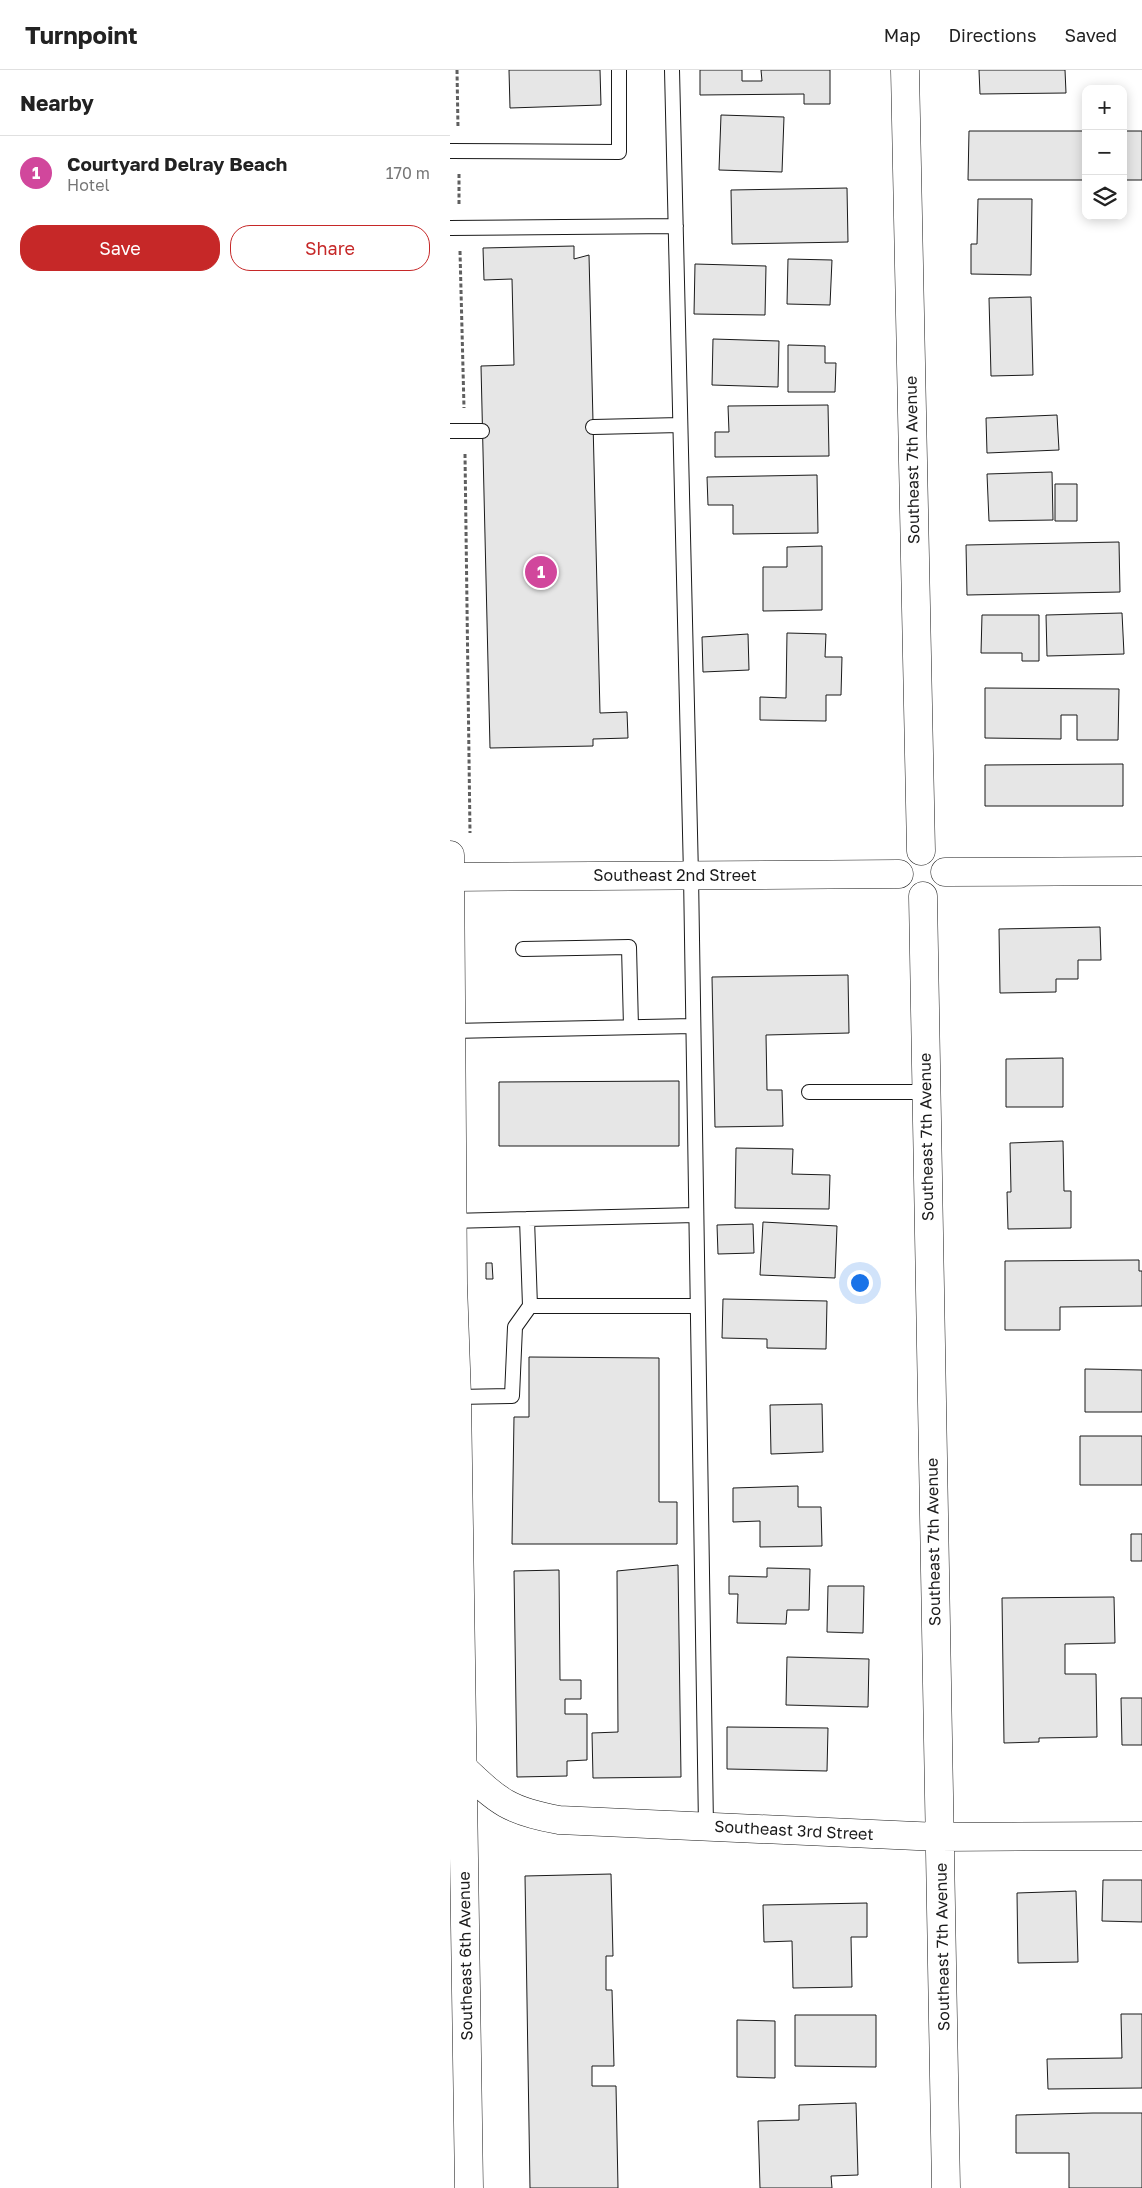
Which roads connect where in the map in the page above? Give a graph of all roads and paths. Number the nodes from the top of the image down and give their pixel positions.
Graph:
1 (619, 70) edge
2 (672, 70) edge
3 (905, 70) edge
4 (450, 151) edge
5 (676, 226) junction
6 (450, 228) edge
7 (680, 425) junction
8 (593, 427) dead end
9 (450, 431) edge
10 (482, 431) dead end
11 (921, 851) junction
12 (450, 854) edge
13 (1142, 871) edge
14 (945, 872) junction
15 (899, 874) junction
16 (691, 875) junction
17 (450, 877) edge
18 (923, 896) junction
19 (523, 949) dead end
20 (693, 1026) junction
21 (630, 1027) junction
22 (452, 1031) junction
23 (451, 1079) edge
24 (809, 1092) dead end
25 (925, 1092) junction
26 (696, 1215) junction
27 (527, 1219) junction
28 (452, 1221) edge
29 (452, 1284) edge
30 (530, 1306) junction
31 (697, 1306) junction
32 (457, 1397) junction
33 (454, 1499) edge
34 (456, 1639) edge
35 (463, 1768) junction
36 (457, 1826) edge
37 (706, 1826) junction
38 (1142, 1836) edge
39 (939, 1837) junction
40 (469, 2188) edge
41 (946, 2188) edge

1 - 4 lane
2 - 5 lane
3 - 11 street, Southeast 7th Avenue
5 - 6 lane
5 - 7 lane
7 - 8 lane
7 - 16 lane
9 - 10 lane
11 - 14 street
11 - 15 street
12 - 17 street, Southeast 6th Avenue
13 - 14 street
14 - 18 street
15 - 16 street, Southeast 2nd Street
15 - 18 street
16 - 17 street, Southeast 2nd Street
16 - 20 lane
17 - 22 street, Southeast 6th Avenue
18 - 25 street, Southeast 7th Avenue
19 - 21 lane
20 - 21 lane
20 - 26 lane
21 - 22 lane
22 - 23 street, Southeast 6th Avenue
23 - 28 street, Southeast 6th Avenue
24 - 25 lane
25 - 39 street, Southeast 7th Avenue
26 - 27 lane
26 - 31 lane
27 - 28 lane
27 - 30 lane
28 - 29 street, Southeast 6th Avenue
29 - 32 street, Southeast 6th Avenue
30 - 31 lane
30 - 32 lane
31 - 37 lane
32 - 33 street, Southeast 6th Avenue
33 - 34 street, Southeast 6th Avenue
34 - 35 street, Southeast 6th Avenue
35 - 36 street, Southeast 6th Avenue
35 - 37 street, Southeast 3rd Street
36 - 40 street, Southeast 6th Avenue
37 - 39 street, Southeast 3rd Street
38 - 39 street, Southeast 3rd Street
39 - 41 street, Southeast 7th Avenue

